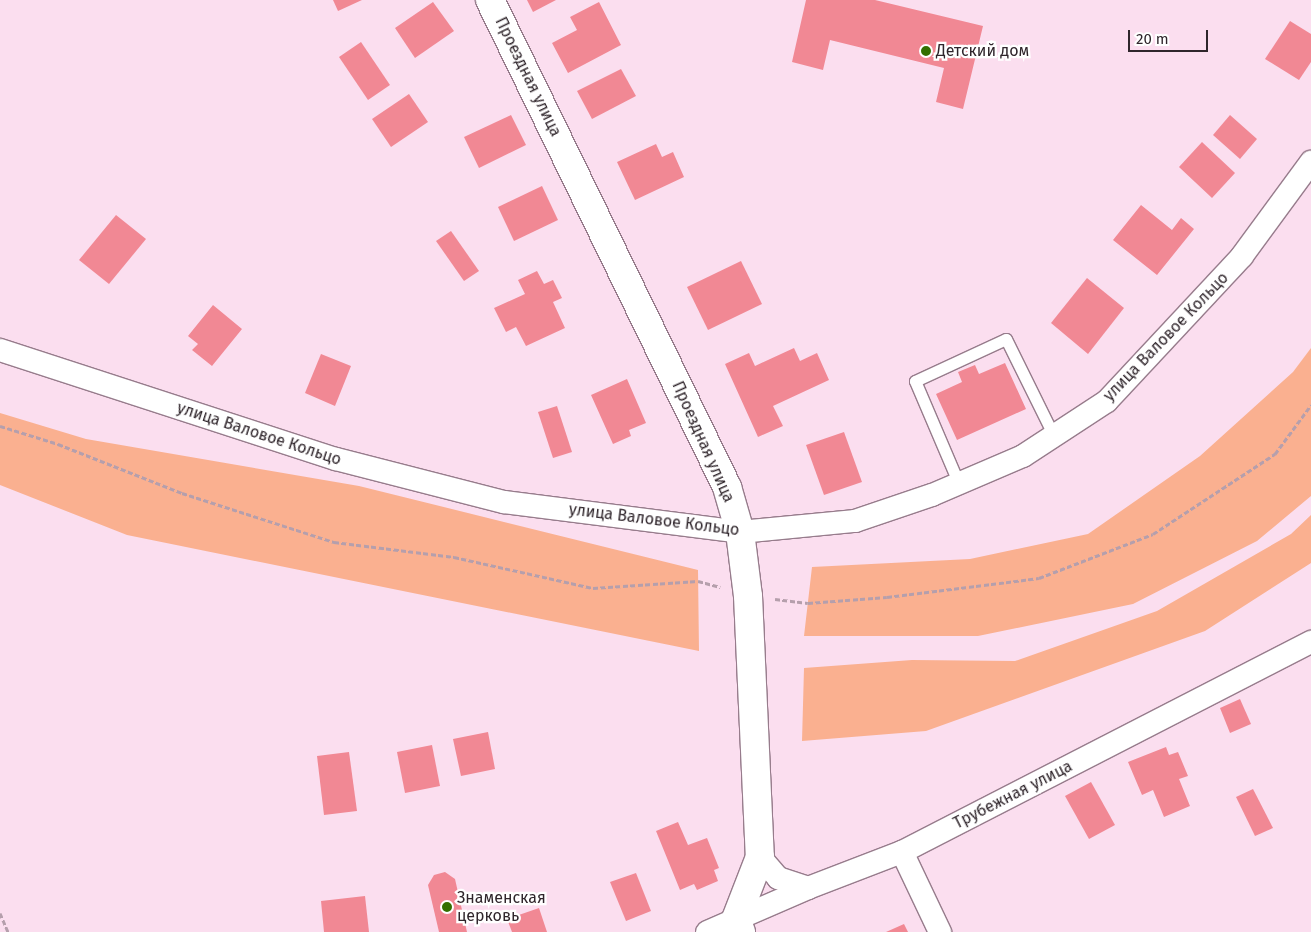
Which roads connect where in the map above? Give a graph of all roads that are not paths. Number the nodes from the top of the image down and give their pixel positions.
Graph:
1 (490, 0) edge
2 (1311, 162) edge
3 (0, 350) edge
4 (1054, 436) junction
5 (959, 484) junction
6 (740, 532) junction
7 (1311, 642) edge
8 (902, 852) junction
9 (760, 857) junction
10 (808, 888) junction
11 (739, 926) edge
12 (707, 932) edge
13 (940, 932) edge

1 - 6 street, Проездная улица
2 - 4 street, улица Валовое Кольцо
3 - 6 street, улица Валовое Кольцо
4 - 5 street, улица Валовое Кольцо
4 - 5 lane
5 - 6 street, улица Валовое Кольцо
6 - 9 street, Проездная улица
7 - 8 street, Трубежная улица
8 - 10 street, Трубежная улица
8 - 13 street
9 - 10 street
9 - 11 street, Проездная улица
10 - 11 street, Трубежная улица
11 - 12 street, Трубежная улица

